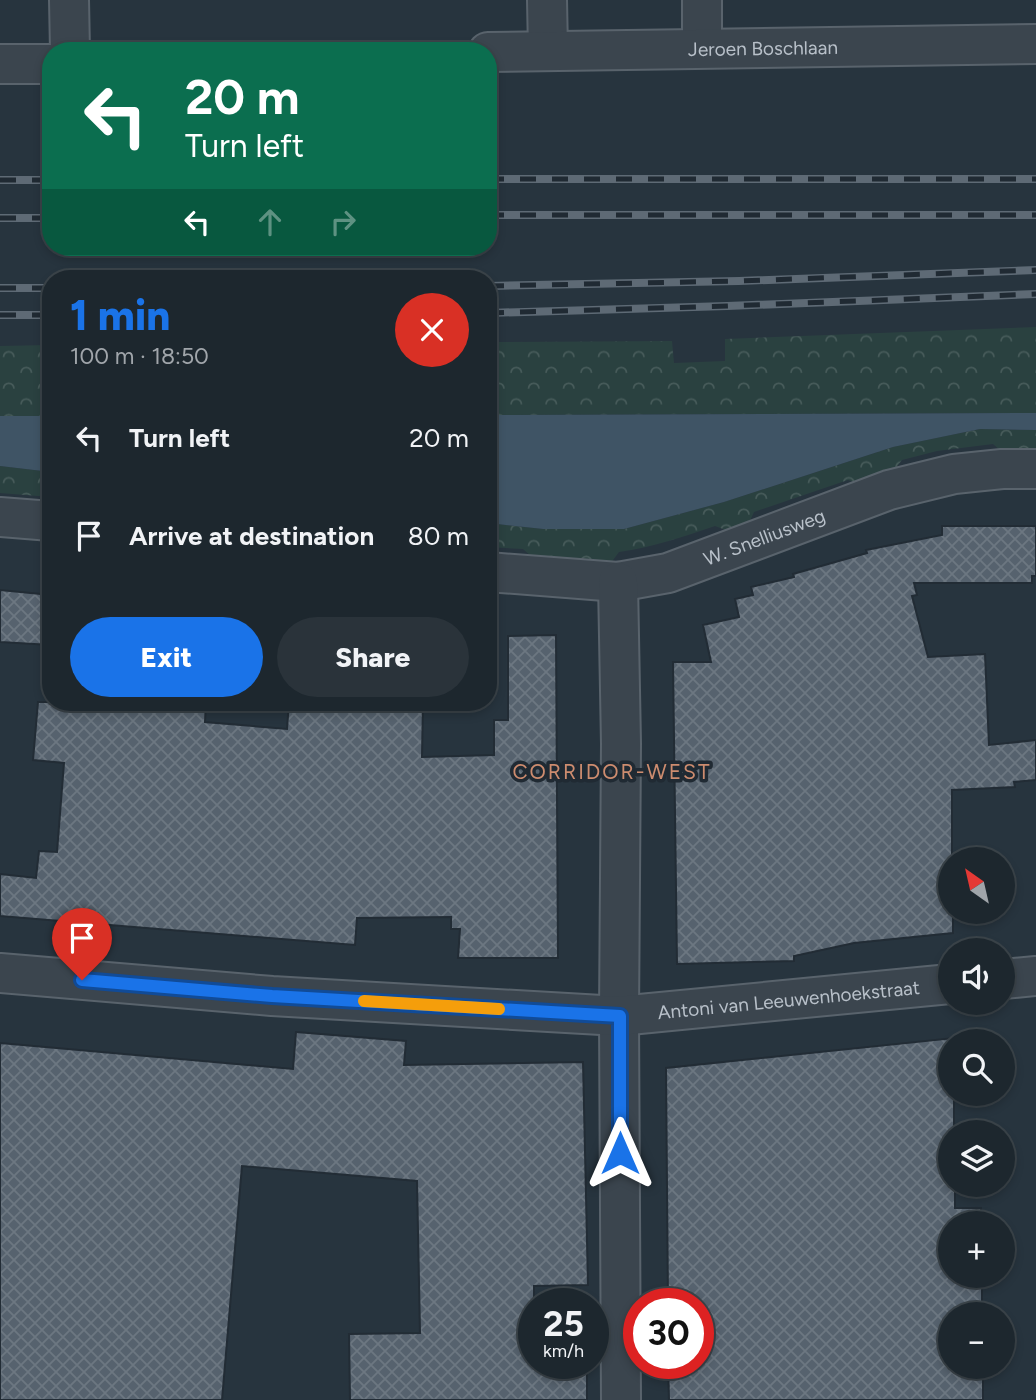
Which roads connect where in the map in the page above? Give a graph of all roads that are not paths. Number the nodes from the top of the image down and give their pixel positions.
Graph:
1 (69, 0) edge
2 (547, 0) edge
3 (702, 0) edge
4 (70, 42) edge
5 (1036, 44) edge
6 (702, 48) junction
7 (548, 50) junction
8 (497, 52) edge
9 (0, 64) edge
10 (42, 64) edge
11 (1036, 469) edge
12 (0, 517) edge
13 (42, 520) edge
14 (497, 573) edge
15 (618, 582) junction
16 (0, 973) edge
17 (1036, 976) edge
18 (1015, 978) edge
19 (938, 985) edge
20 (620, 1016) junction
21 (621, 1400) edge

1 - 4 street
2 - 7 street
3 - 6 street
5 - 6 street, Jeroen Boschlaan
6 - 7 street, Jeroen Boschlaan
7 - 8 street, Jeroen Boschlaan
9 - 10 street
11 - 15 street, W. Snelliusweg
12 - 13 street
14 - 15 street, W. Snelliusweg
15 - 20 street
16 - 20 street, Antoni van Leeuwenhoekstraat
17 - 18 street
19 - 20 street, Antoni van Leeuwenhoekstraat
20 - 21 street

